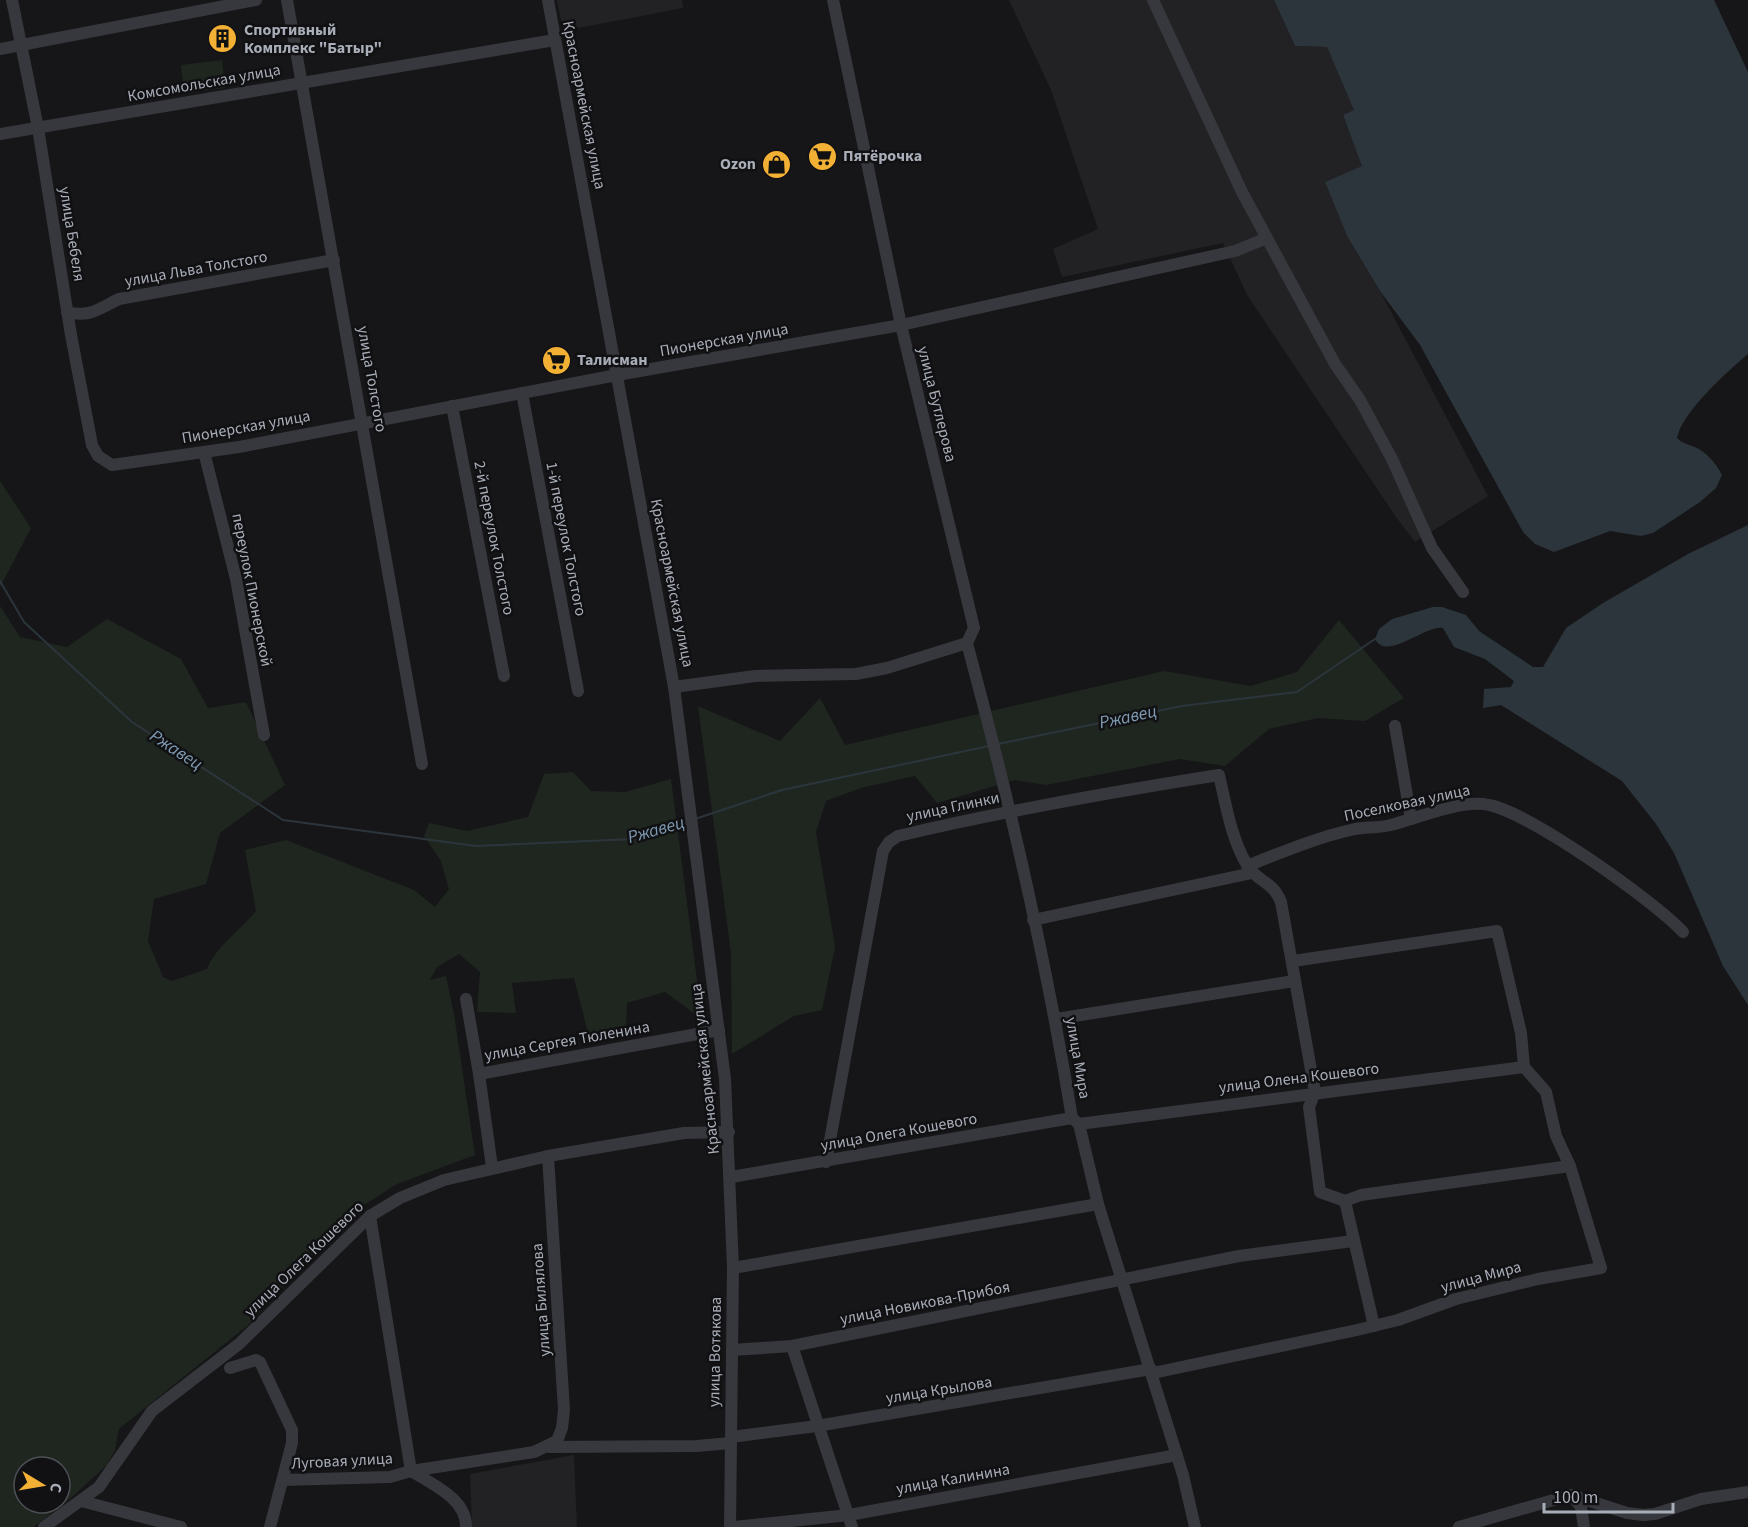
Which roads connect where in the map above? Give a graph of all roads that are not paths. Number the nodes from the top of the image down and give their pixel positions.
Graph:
1 (12, 0) edge
2 (256, 0) edge
3 (287, 0) edge
4 (548, 0) edge
5 (833, 0) edge
6 (1153, 0) edge
7 (555, 40) junction
8 (20, 45) junction
9 (0, 49) edge
10 (302, 83) junction
11 (38, 128) junction
12 (0, 134) edge
13 (1267, 238) junction
14 (334, 260) junction
15 (67, 312) junction
16 (901, 326) junction
17 (617, 375) junction
18 (522, 393) junction
19 (452, 406) junction
20 (363, 423) junction
21 (204, 452) junction
22 (112, 465) joint
23 (1462, 591) dead end
24 (967, 643) junction
25 (504, 676) dead end
26 (674, 687) junction
27 (578, 691) dead end
28 (1395, 726) dead end
29 (264, 735) dead end
30 (422, 764) dead end
31 (1010, 812) junction
32 (1412, 819) junction
33 (1250, 870) junction
34 (1033, 920) junction
35 (1683, 932) dead end
36 (1293, 961) junction
37 (1294, 981) junction
38 (466, 999) dead end
39 (1056, 1019) junction
40 (719, 1030) junction
41 (1524, 1067) junction
42 (478, 1074) junction
43 (1315, 1092) junction
44 (1075, 1121) junction
45 (729, 1132) junction
46 (548, 1156) junction
47 (826, 1162) junction
48 (1570, 1166) junction
49 (492, 1167) junction
50 (731, 1177) junction
51 (1345, 1201) junction
52 (1098, 1204) junction
53 (370, 1216) junction
54 (1353, 1240) junction
55 (734, 1268) junction
56 (1123, 1281) junction
57 (1374, 1326) junction
58 (792, 1346) junction
59 (732, 1350) junction
60 (230, 1368) dead end
61 (1152, 1371) junction
62 (817, 1426) junction
63 (731, 1440) junction
64 (553, 1444) junction
65 (1177, 1455) junction
66 (411, 1471) junction
67 (283, 1480) junction
68 (1748, 1492) edge
69 (1571, 1495) junction
70 (81, 1501) junction
71 (851, 1521) edge
72 (44, 1527) edge
73 (181, 1527) edge
74 (270, 1527) edge
75 (466, 1527) edge
76 (732, 1527) edge
77 (1195, 1527) edge
78 (1459, 1527) edge
79 (1584, 1527) edge

1 - 8 street, улица Бебеля
2 - 8 street
3 - 10 street, улица Толстого
4 - 7 street, Красноармейская улица
5 - 16 street, улица Бутлерова
6 - 13 street
7 - 10 street, Комсомольская улица
7 - 17 street, Красноармейская улица
8 - 9 street
8 - 11 street, улица Бебеля
10 - 11 street, Комсомольская улица
10 - 14 street, улица Толстого
11 - 12 street, Комсомольская улица
11 - 15 street, улица Бебеля
13 - 16 street, Пионерская улица
13 - 23 street
14 - 15 street, улица Льва Толстого
14 - 20 street, улица Толстого
15 - 22 street, улица Бебеля
16 - 17 street, Пионерская улица
16 - 24 street, улица Бутлерова
17 - 18 street, Пионерская улица
17 - 26 street, Красноармейская улица
18 - 19 street, Пионерская улица
18 - 27 street, 1-й переулок Толстого
19 - 20 street, Пионерская улица
19 - 25 street, 2-й переулок Толстого
20 - 21 street, Пионерская улица
20 - 30 street, улица Толстого
21 - 22 street, Пионерская улица
21 - 29 street, переулок Пионерской
24 - 26 street
24 - 31 street, улица Бутлерова
26 - 40 street, Красноармейская улица
28 - 32 street
31 - 33 street, улица Глинки
31 - 34 street, улица Мира
31 - 47 street, улица Глинки
32 - 33 street, Поселковая улица
32 - 35 street, Поселковая улица
33 - 34 street, Поселковая улица
33 - 36 street
34 - 39 street, улица Мира
36 - 37 street
36 - 41 street
37 - 39 street
37 - 43 street
38 - 42 street
39 - 44 street, улица Мира
40 - 42 street, улица Сергея Тюленина
40 - 45 street, Красноармейская улица
41 - 43 street, улица Олена Кошевого
41 - 48 street
42 - 49 street, улица Сергея Тюленина
43 - 44 street, улица Олена Кошевого
43 - 51 street
44 - 47 street, улица Олега Кошевого
44 - 52 street, улица Мира
45 - 46 street, улица Олега Кошевого
45 - 50 street, Красноармейская улица
46 - 49 street, улица Олега Кошевого
46 - 64 street, улица Билялова
47 - 50 street, улица Олега Кошевого
48 - 51 street
48 - 57 street, улица Мира
49 - 53 street, улица Олега Кошевого
50 - 55 street, улица Вотякова
51 - 54 street
52 - 55 street
52 - 56 street, улица Мира
53 - 66 street, Луговая улица
53 - 70 street, улица Олега Кошевого
54 - 56 street, улица Новикова-Прибоя
54 - 57 street
55 - 59 street, улица Вотякова
56 - 58 street, улица Новикова-Прибоя
56 - 61 street, улица Мира
57 - 61 street, улица Мира
58 - 59 street, улица Новикова-Прибоя
58 - 62 street
59 - 63 street, улица Вотякова
60 - 67 street, Луговая улица
61 - 62 street, улица Крылова
61 - 65 street, улица Мира
62 - 63 street, улица Крылова
62 - 71 street
63 - 64 street, улица Крылова
63 - 76 street, улица Вотякова
64 - 66 street, улица Крылова
65 - 71 street, улица Калинина
65 - 77 street, улица Мира
66 - 67 street, Луговая улица
66 - 75 street
67 - 74 street
68 - 69 street
69 - 78 street
69 - 79 street
70 - 72 street, улица Олега Кошевого
70 - 73 street
71 - 76 street, улица Калинина

